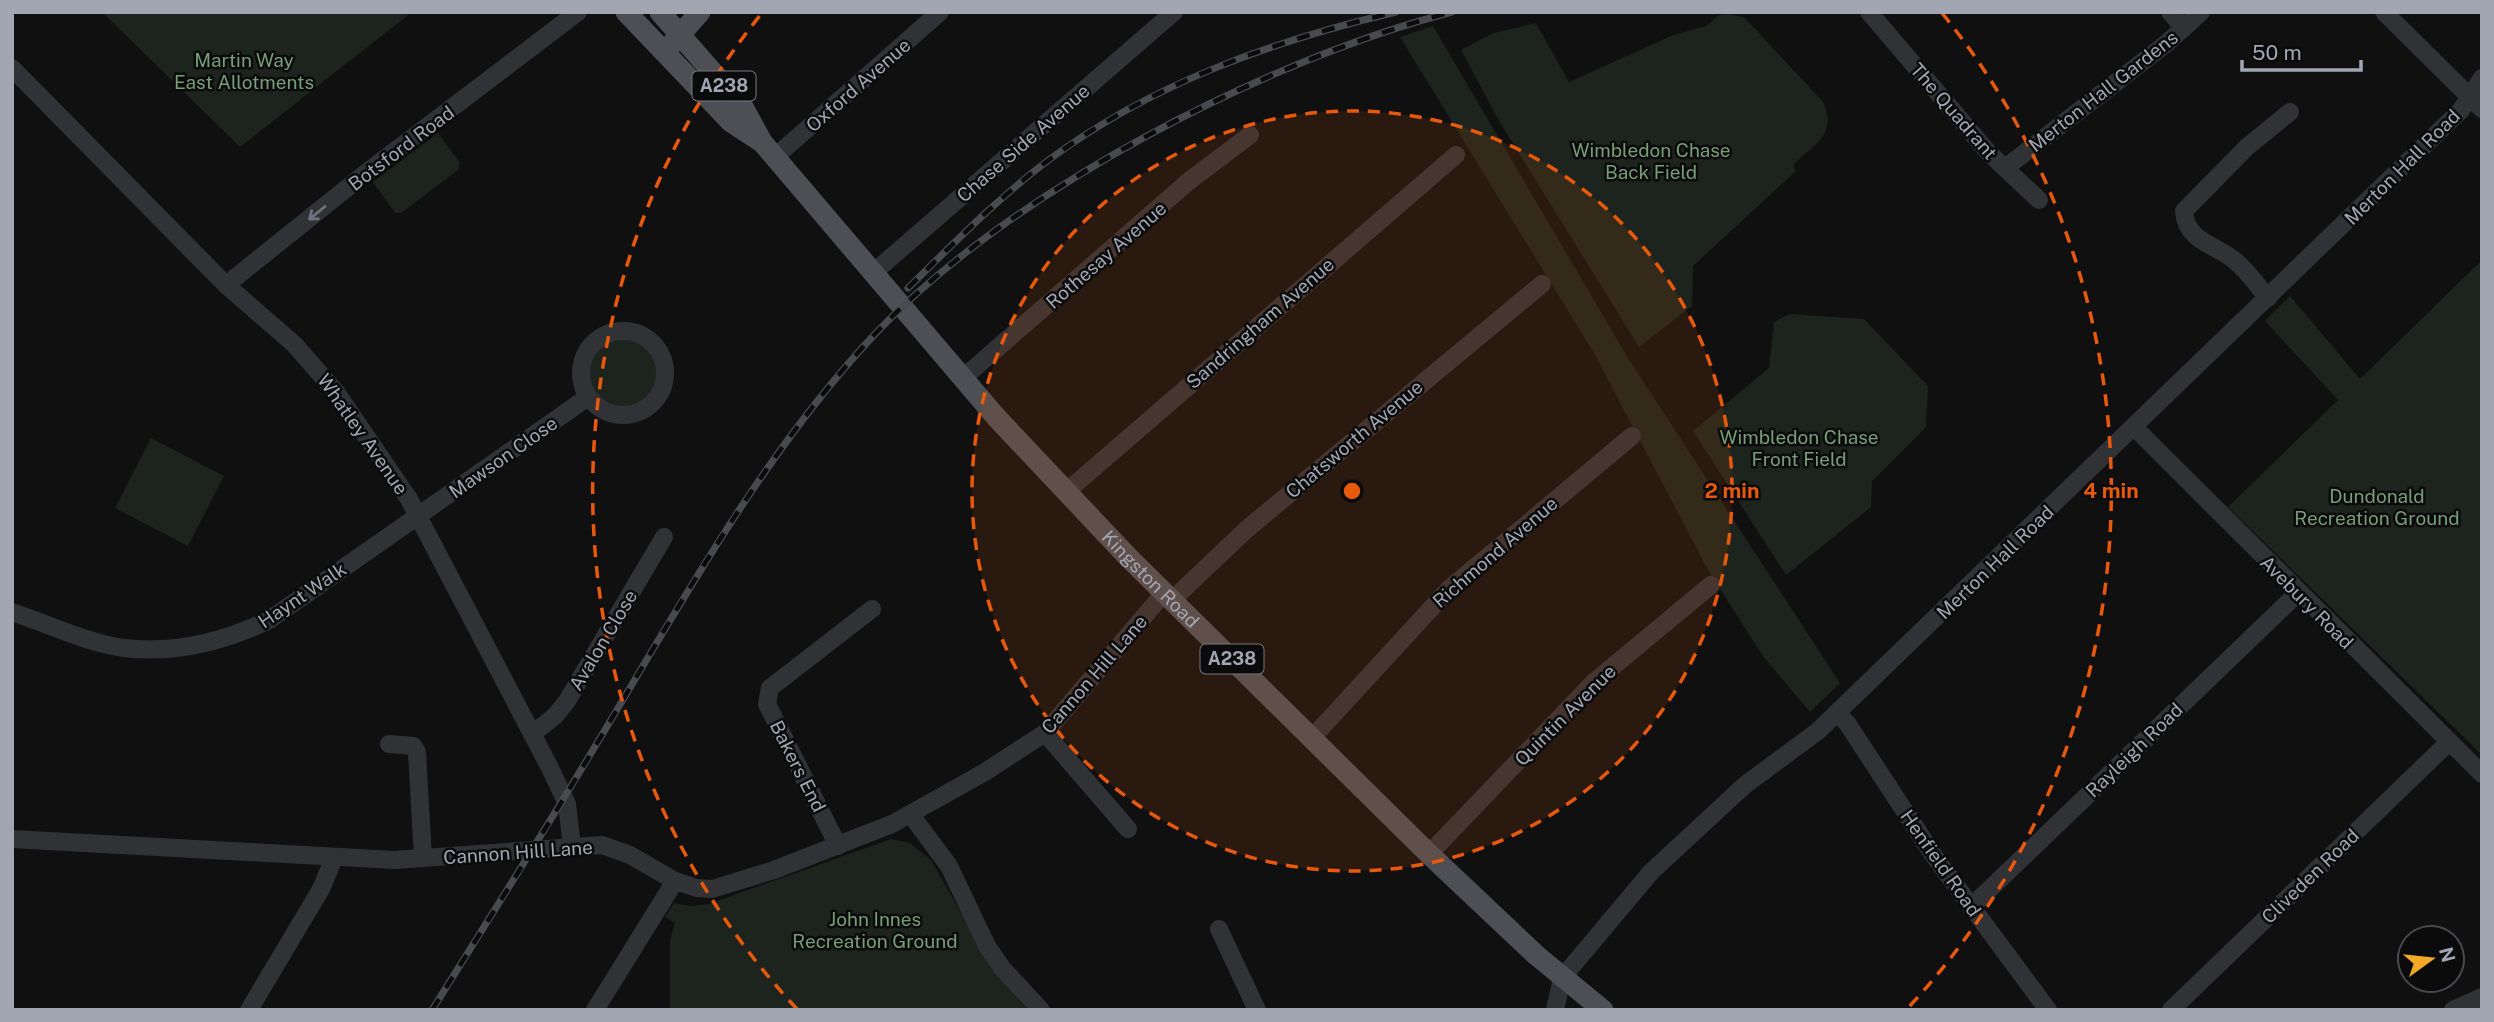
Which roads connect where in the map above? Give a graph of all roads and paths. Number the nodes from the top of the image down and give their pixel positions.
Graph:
1 (578, 12) edge
2 (626, 12) edge
3 (660, 12) edge
4 (700, 12) edge
5 (940, 12) edge
6 (1174, 12) edge
7 (2170, 12) edge
8 (2201, 12) edge
9 (2384, 12) edge
10 (1874, 14) edge
11 (2184, 28) junction
12 (679, 36) junction
13 (663, 54) junction
14 (12, 68) edge
15 (2482, 78) edge
16 (2475, 104) edge
17 (2290, 112) dead end
18 (1250, 135) dead end
19 (768, 149) junction
20 (1456, 155) dead end
21 (2005, 168) junction
22 (2039, 200) dead end
23 (873, 273) junction
24 (1542, 284) dead end
25 (226, 285) junction
26 (2268, 298) junction
27 (963, 378) junction
28 (588, 397) junction
29 (2135, 428) junction
30 (1632, 436) dead end
31 (1066, 492) junction
32 (418, 516) junction
33 (664, 537) dead end
34 (1710, 585) dead end
35 (2298, 593) junction
36 (1168, 596) junction
37 (872, 609) dead end
38 (12, 612) edge
39 (1837, 713) junction
40 (1045, 733) junction
41 (532, 734) junction
42 (1311, 739) junction
43 (2449, 742) junction
44 (389, 744) dead end
45 (2482, 774) edge
46 (911, 815) junction
47 (1128, 829) dead end
48 (12, 839) edge
49 (838, 846) junction
50 (572, 847) junction
51 (1429, 854) junction
52 (334, 858) junction
53 (423, 859) junction
54 (675, 881) junction
55 (1971, 906) junction
56 (1219, 929) dead end
57 (1562, 978) junction
58 (2482, 997) edge
59 (249, 1010) edge
60 (595, 1010) edge
61 (1041, 1010) edge
62 (1257, 1010) edge
63 (1555, 1010) edge
64 (1603, 1010) edge
65 (2049, 1010) edge
66 (2171, 1010) edge
67 (2453, 1010) edge

1 -> 25 street, Botsford Road
2 - 13 main road, Kingston Road
3 - 12 main road, Kingston Road
4 - 12 main road
5 - 19 street, Oxford Avenue
6 - 23 street, Chase Side Avenue
7 - 11 street
8 - 11 street, Merton Hall Gardens
9 - 16 street
10 - 21 street, The Quadrant
11 - 21 street, Merton Hall Gardens
12 - 13 main road
12 - 19 main road, Kingston Road / A238
13 - 19 main road, Kingston Road / A238
14 - 25 street, Whatley Avenue
15 - 16 street, Merton Hall Road
16 - 26 street, Merton Hall Road
17 - 26 street
18 - 27 street, Rothesay Avenue
19 - 23 main road, Kingston Road / A238
20 - 31 street, Sandringham Avenue
21 - 22 street, The Quadrant
23 - 27 main road, Kingston Road / A238
24 - 36 street, Chatsworth Avenue
25 - 32 street, Whatley Avenue
26 - 29 street, Merton Hall Road
27 - 31 main road, Kingston Road / A238
28 - 28 street
28 - 32 street, Mawson Close
29 - 35 street, Avebury Road
29 - 39 street, Merton Hall Road
30 - 42 street, Richmond Avenue
31 - 36 main road, Kingston Road / A238
32 - 38 street, Haynt Walk
32 - 41 street, Whatley Avenue
33 - 41 street, Avalon Close
34 - 51 street, Quintin Avenue
35 - 43 street, Avebury Road
35 - 55 street, Rayleigh Road
36 - 40 street, Cannon Hill Lane
36 - 42 main road, Kingston Road / A238
37 - 49 street, Bakers End
39 - 55 street, Henfield Road
39 - 57 street, Merton Hall Road
40 - 46 street, Cannon Hill Lane
40 - 47 street
41 - 50 street, Whatley Avenue
42 - 51 main road, Kingston Road / A238
43 - 45 street, Avebury Road
43 - 66 street, Cliveden Road
44 - 53 street
46 - 49 street, Cannon Hill Lane
46 - 61 street
48 - 52 street, Cannon Hill Lane
49 - 54 street, Cannon Hill Lane
50 - 53 street, Cannon Hill Lane
50 - 54 street, Cannon Hill Lane
51 - 57 main road, Kingston Road / A238
52 - 53 street, Cannon Hill Lane
52 - 59 street
54 - 60 street
55 - 65 street, Henfield Road
56 - 62 street
57 - 63 street
57 - 64 main road, Kingston Road / A238
58 - 67 street

